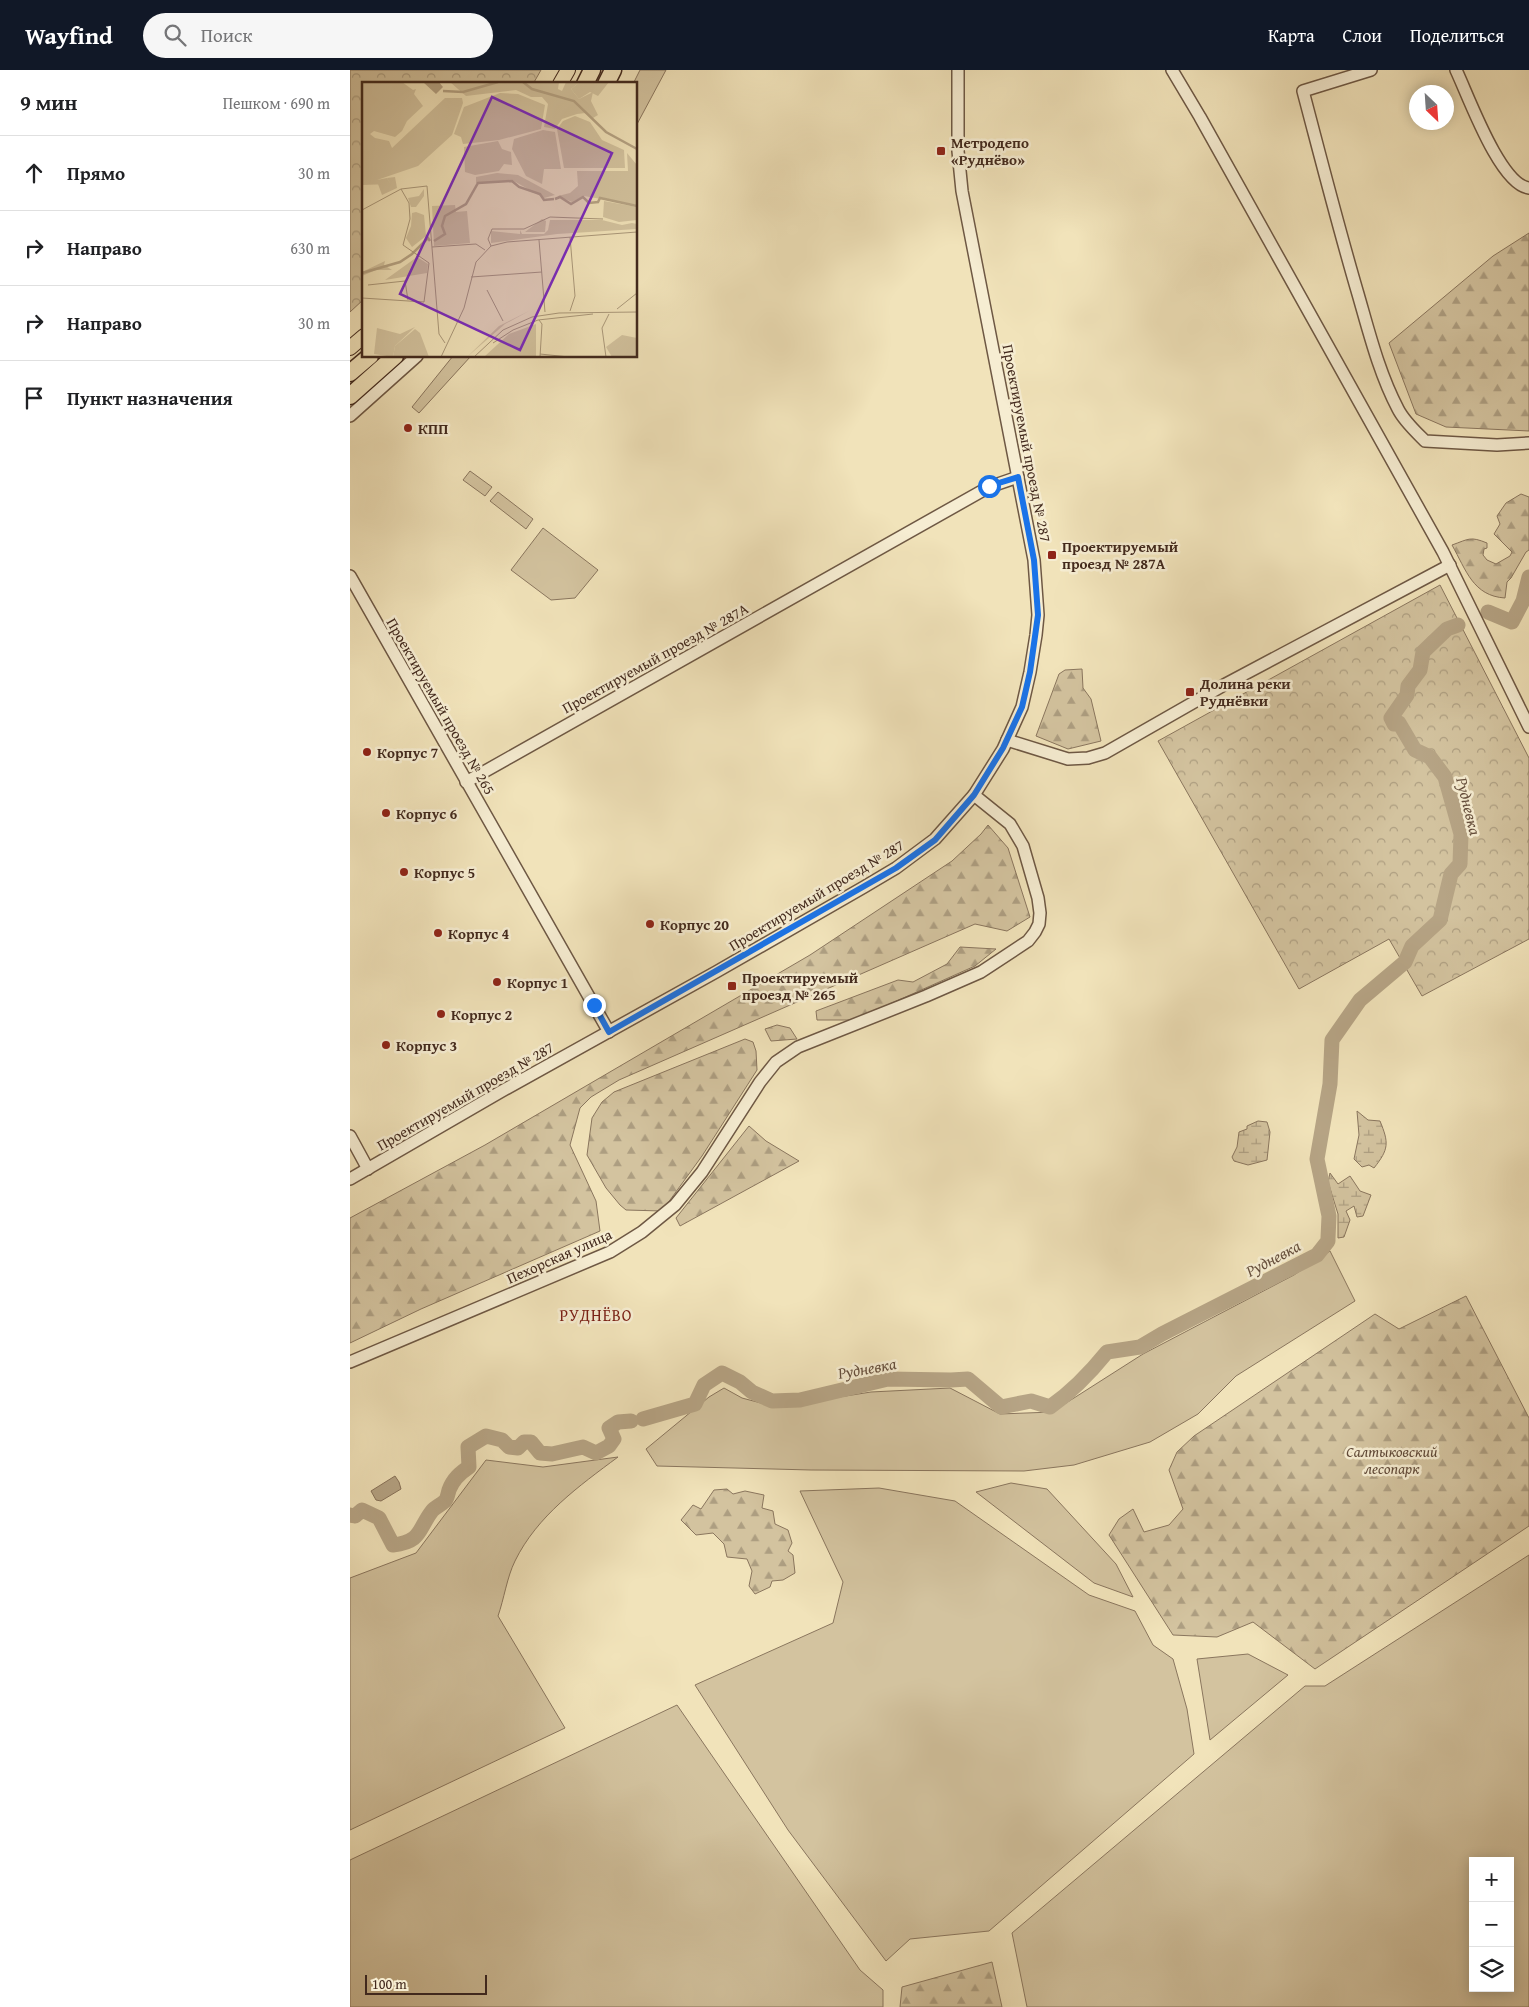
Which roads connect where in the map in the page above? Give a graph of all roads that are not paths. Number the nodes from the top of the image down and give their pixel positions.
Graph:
1 (568, 70) edge
2 (592, 70) edge
3 (613, 70) edge
4 (958, 70) edge
5 (1172, 70) edge
6 (1371, 70) edge
7 (1456, 70) edge
8 (561, 82) edge
9 (586, 82) edge
10 (607, 82) edge
11 (1529, 188) edge
12 (362, 338) edge
13 (350, 348) edge
14 (368, 358) edge
15 (393, 358) edge
16 (415, 358) edge
17 (350, 373) edge
18 (350, 396) edge
19 (350, 416) edge
20 (1529, 443) edge
21 (1018, 477) junction
22 (1450, 565) junction
23 (350, 576) edge
24 (1529, 727) edge
25 (1007, 740) junction
26 (466, 782) junction
27 (974, 795) junction
28 (609, 1032) junction
29 (350, 1136) edge
30 (368, 1169) junction
31 (350, 1179) edge
32 (350, 1362) edge

1 - 8 main road
2 - 9 highway
3 - 10 highway
4 - 21 street, Проектируемый проезд № 287
5 - 22 street
6 - 20 street
7 - 11 street
12 - 13 main road
14 - 17 highway
15 - 18 highway
16 - 19 street
21 - 25 street, Проектируемый проезд № 287
21 - 26 street, Проектируемый проезд № 287А
22 - 24 street
22 - 25 street
23 - 26 street, Проектируемый проезд № 265
25 - 27 street, Проектируемый проезд № 287
26 - 28 street, Проектируемый проезд № 265
27 - 28 street, Проектируемый проезд № 287
27 - 32 street, Пехорская улица
28 - 30 street, Проектируемый проезд № 287
29 - 30 street
30 - 31 street, Проектируемый проезд № 287

